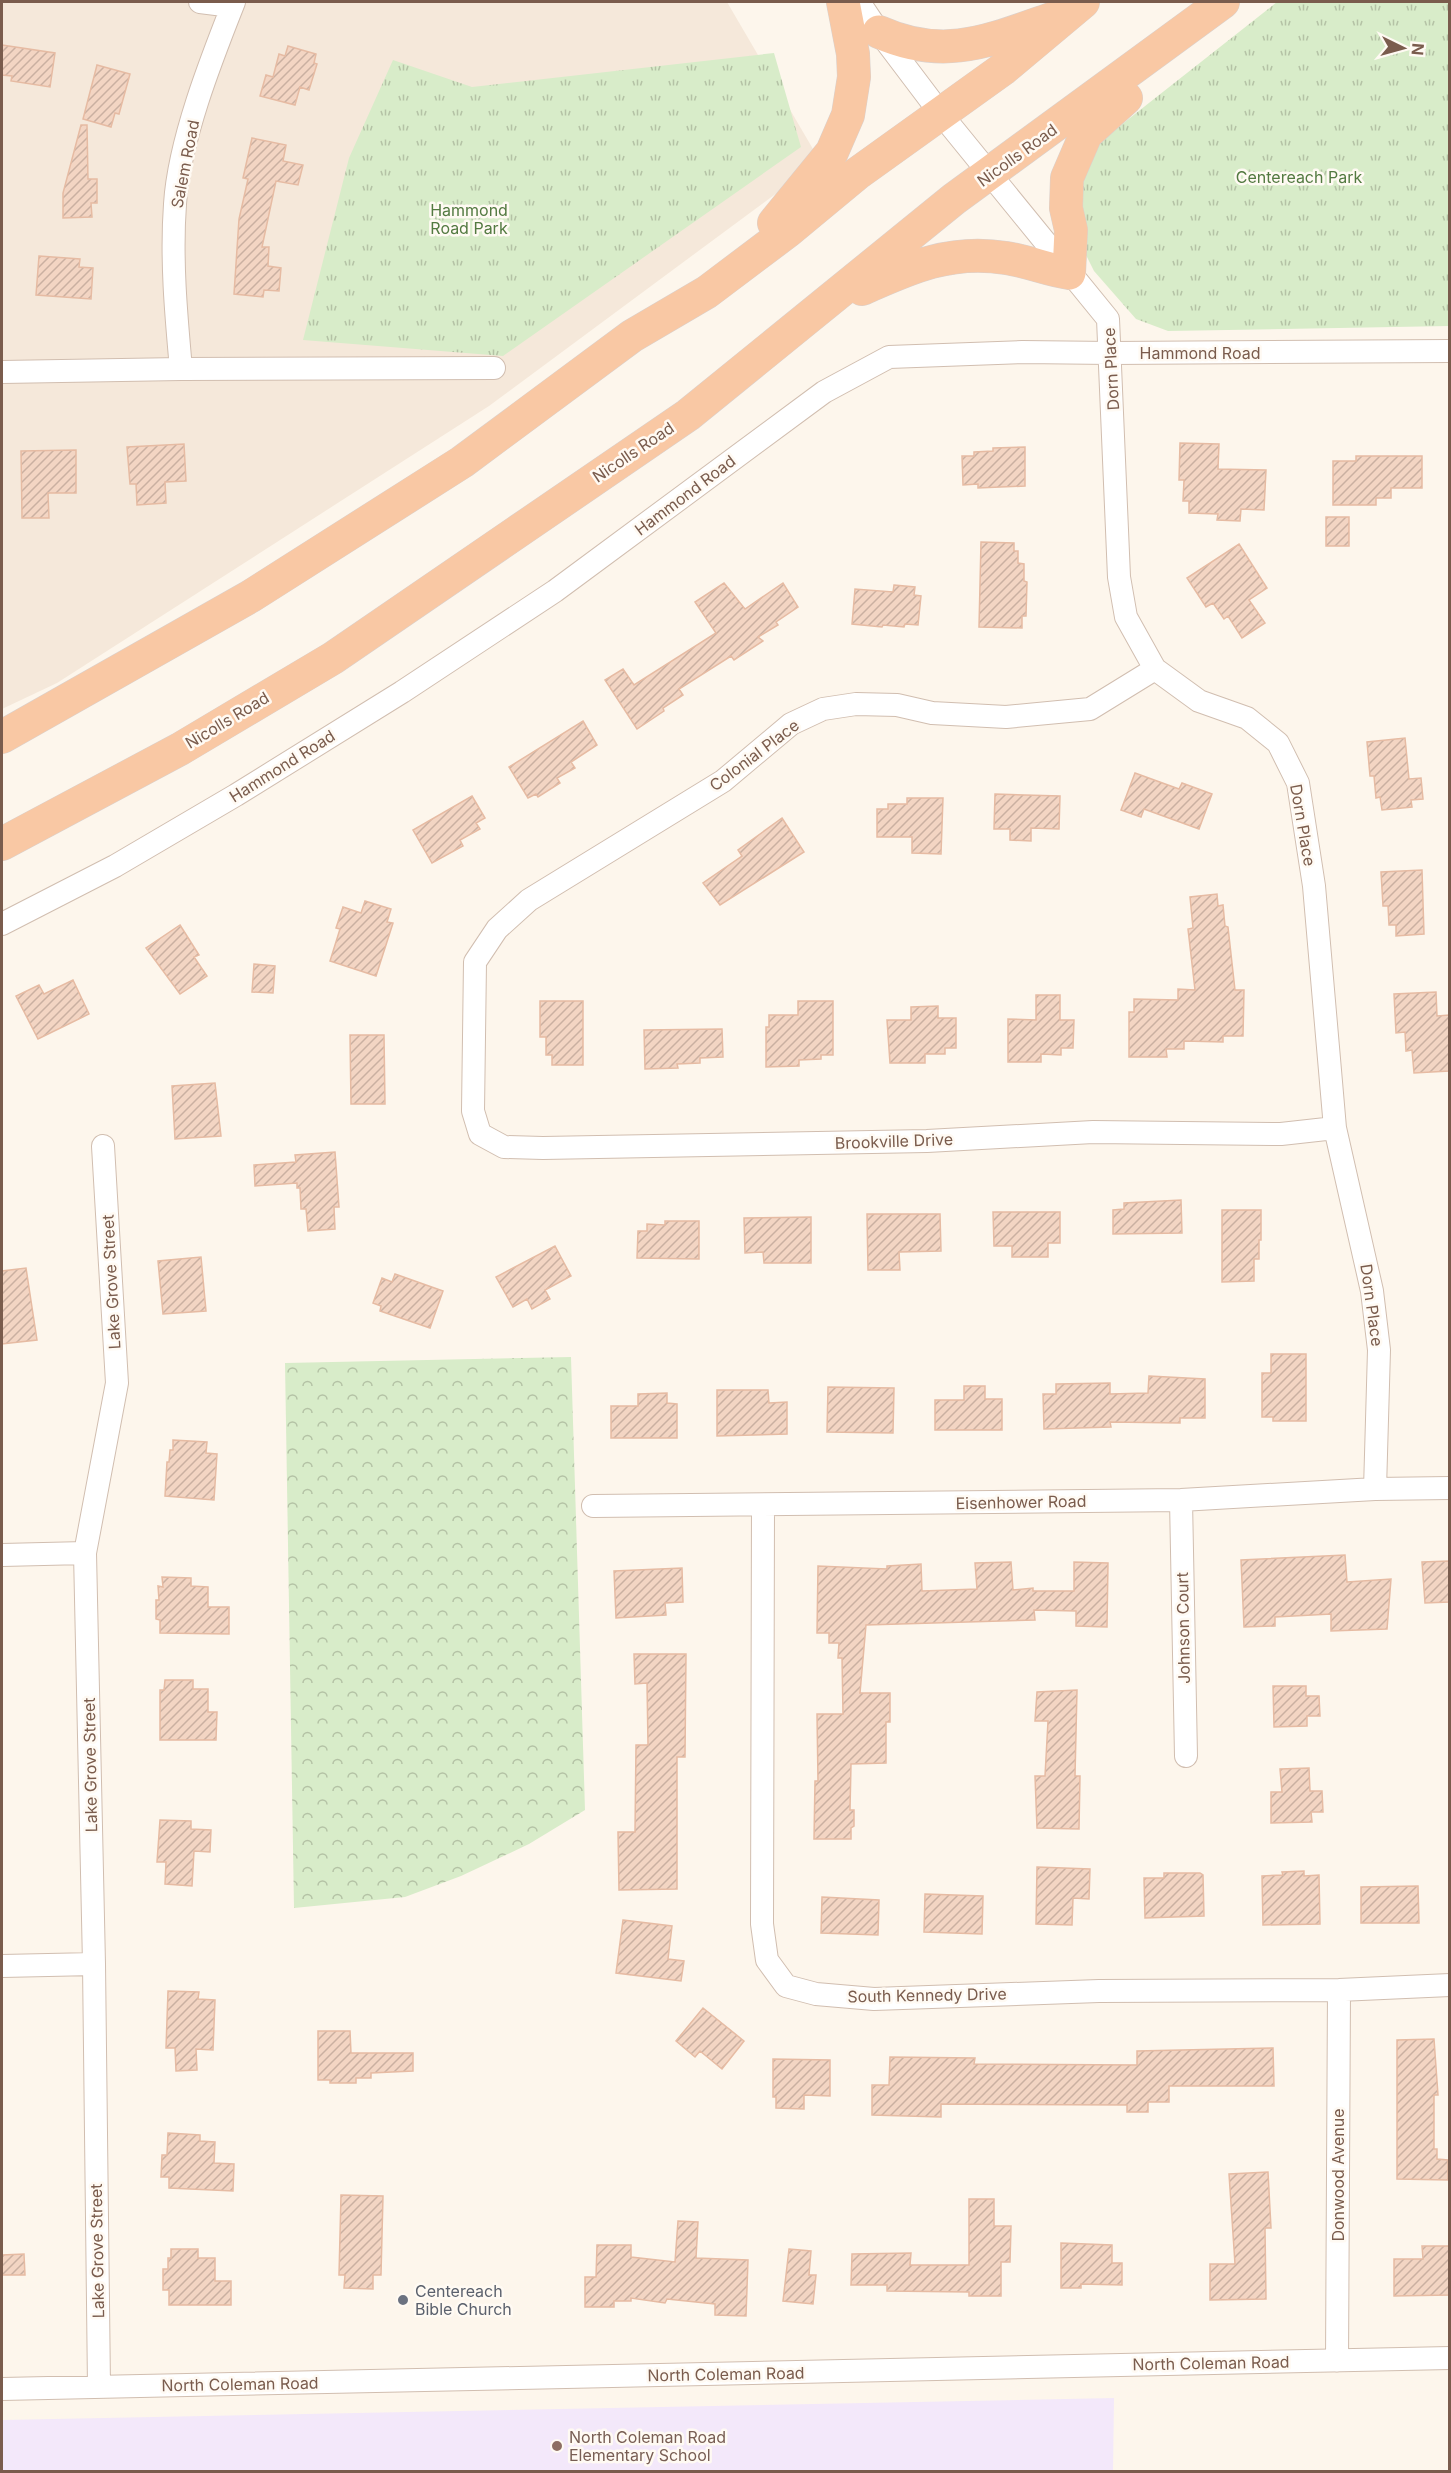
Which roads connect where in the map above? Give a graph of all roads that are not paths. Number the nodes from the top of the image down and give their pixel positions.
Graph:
1 (201, 2) edge
2 (843, 2) edge
3 (859, 2) edge
4 (1223, 2) edge
5 (233, 4) edge
6 (1075, 8) edge
7 (878, 17) edge
8 (1189, 27) junction
9 (941, 114) junction
10 (992, 174) junction
11 (733, 273) junction
12 (1069, 273) junction
13 (819, 309) junction
14 (1449, 351) edge
15 (1111, 353) junction
16 (494, 368) dead end
17 (181, 369) junction
18 (2, 372) edge
19 (1155, 669) junction
20 (2, 737) edge
21 (2, 844) edge
22 (2, 924) edge
23 (473, 1111) joint
24 (1335, 1128) junction
25 (103, 1146) dead end
26 (1375, 1488) junction
27 (1449, 1488) edge
28 (1181, 1500) junction
29 (593, 1506) dead end
30 (763, 1506) junction
31 (85, 1553) junction
32 (2, 1554) edge
33 (1186, 1756) dead end
34 (94, 1964) junction
35 (2, 1966) edge
36 (1449, 1984) edge
37 (1339, 1990) junction
38 (1449, 2358) edge
39 (1337, 2361) junction
40 (99, 2387) junction
41 (2, 2389) edge

1 - 5 street
2 - 11 highway
3 - 7 street, Dorn Place
4 - 8 highway, Nicolls Road
5 - 17 street, Salem Road
6 - 7 highway
6 - 9 highway
7 - 9 street, Dorn Place
8 - 10 highway, Nicolls Road
8 - 12 highway
9 - 10 street, Dorn Place
9 - 11 highway
10 - 12 street, Dorn Place
10 - 13 highway, Nicolls Road
11 - 20 highway
12 - 13 highway
12 - 15 street, Dorn Place
13 - 21 highway, Nicolls Road
14 - 15 street, Hammond Road
15 - 19 street, Dorn Place
15 - 22 street, Hammond Road
16 - 17 street
17 - 18 street
19 - 23 street, Colonial Place
19 - 24 street, Dorn Place
23 - 24 street, Brookville Drive
24 - 26 street, Dorn Place
25 - 31 street, Lake Grove Street
26 - 27 street, Eisenhower Road
26 - 28 street, Eisenhower Road
28 - 30 street, Eisenhower Road
28 - 33 street, Johnson Court
29 - 30 street, Eisenhower Road
30 - 37 street, South Kennedy Drive
31 - 32 street
31 - 34 street, Lake Grove Street
34 - 35 street
34 - 40 street, Lake Grove Street
36 - 37 street, South Kennedy Drive
37 - 39 street, Donwood Avenue
38 - 39 street, North Coleman Road
39 - 40 street, North Coleman Road
40 - 41 street, North Coleman Road

